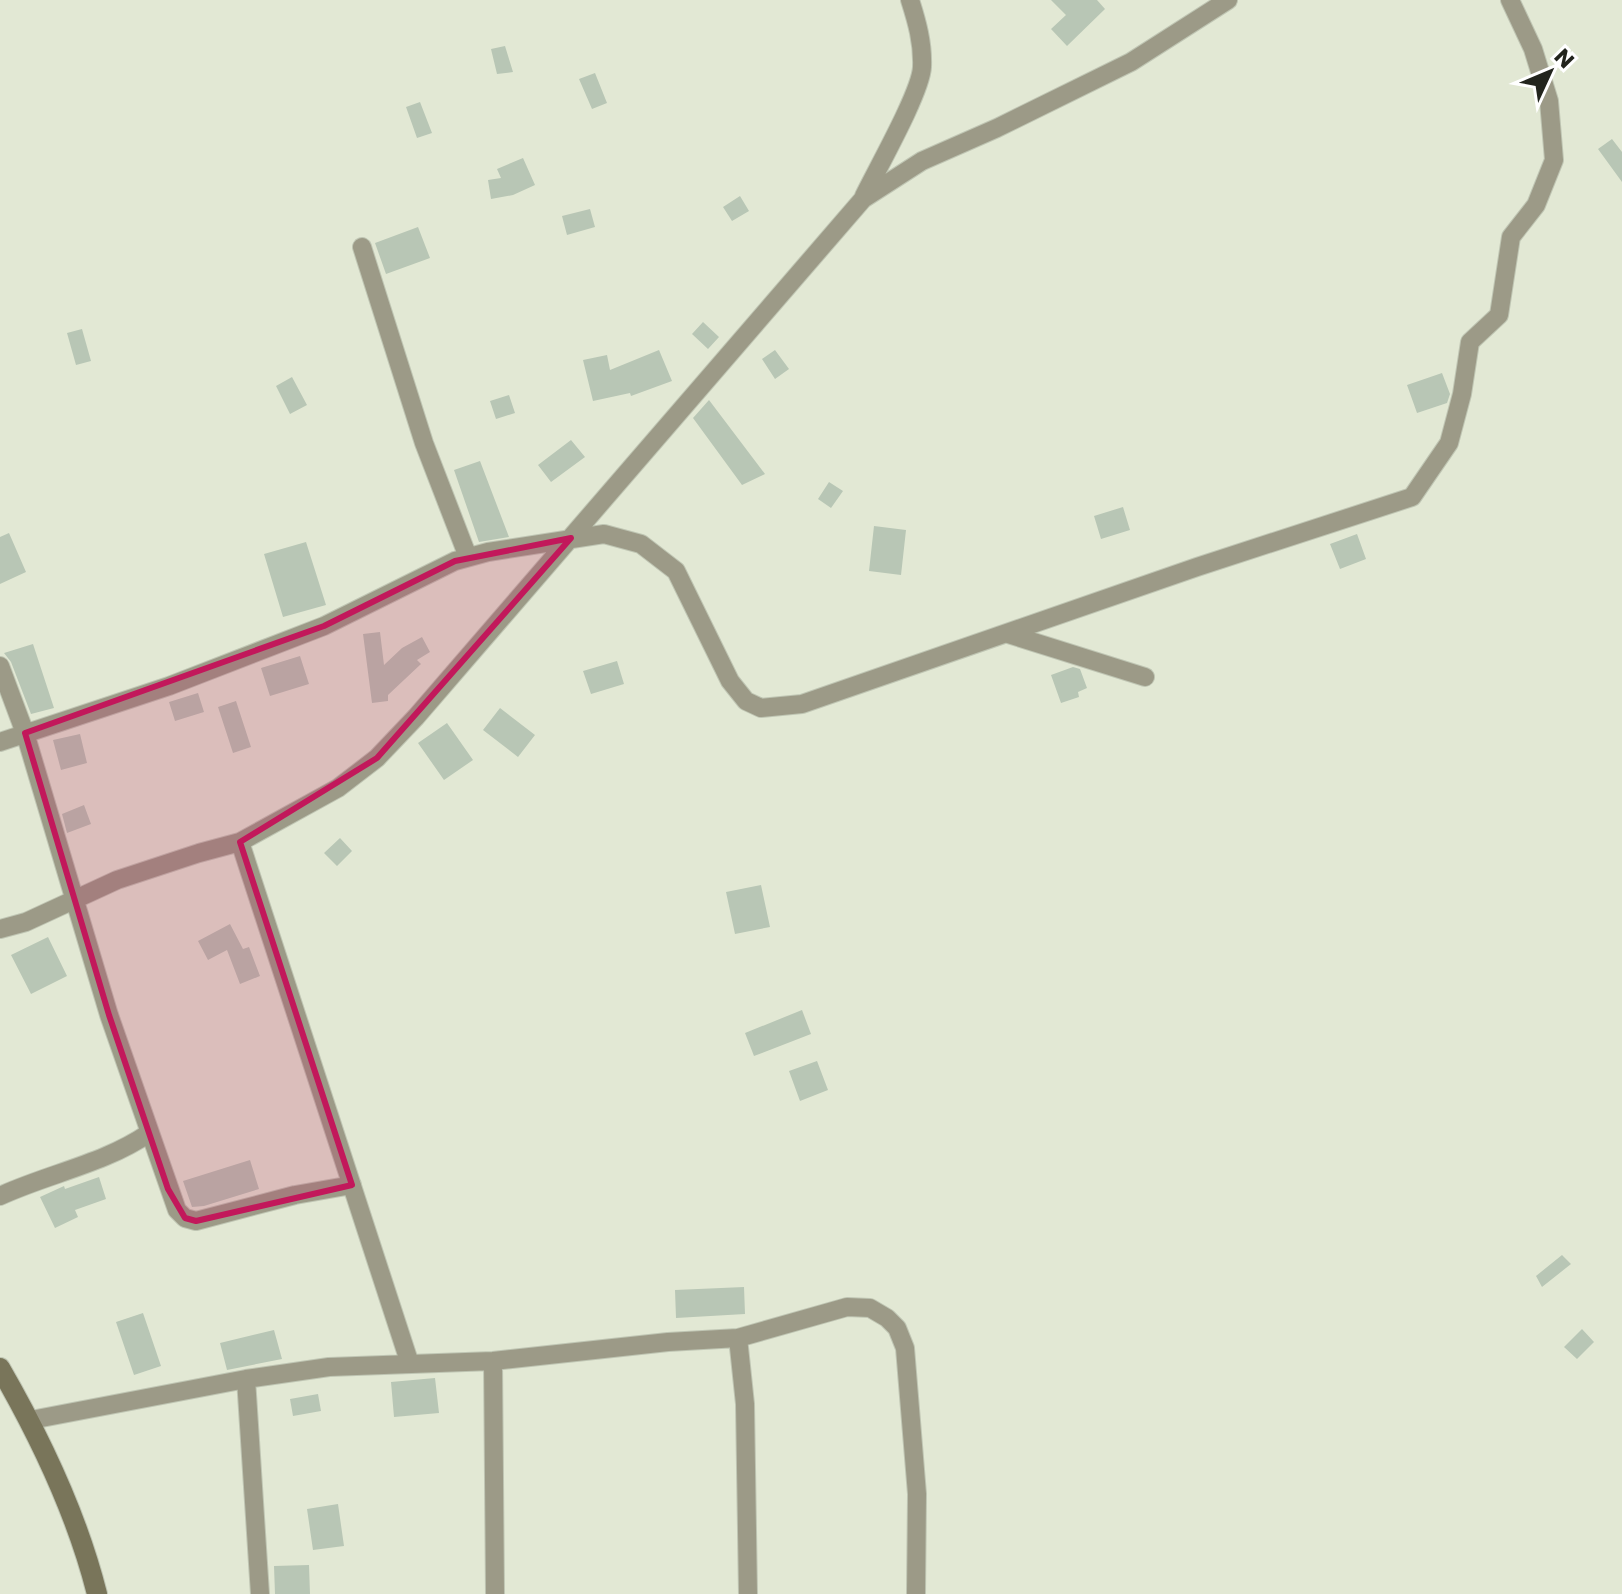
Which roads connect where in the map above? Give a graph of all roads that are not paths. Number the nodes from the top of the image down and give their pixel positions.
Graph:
1 (910, 0) edge
2 (1228, 0) edge
3 (1510, 0) edge
4 (863, 199) junction
5 (362, 247) dead end
6 (571, 538) junction
7 (468, 557) junction
8 (1008, 634) junction
9 (0, 666) edge
10 (1145, 677) dead end
11 (25, 733) junction
12 (0, 742) edge
13 (240, 842) junction
14 (74, 899) junction
15 (0, 929) edge
16 (149, 1133) junction
17 (352, 1185) junction
18 (0, 1196) edge
19 (738, 1338) junction
20 (493, 1361) junction
21 (410, 1364) junction
22 (0, 1368) edge
23 (246, 1379) junction
24 (31, 1420) junction
25 (97, 1594) edge
26 (260, 1594) edge
27 (495, 1594) edge
28 (748, 1594) edge
29 (916, 1594) edge

1 - 4 street
2 - 4 street
3 - 8 street
4 - 6 street
5 - 7 street
6 - 7 street
6 - 8 street
6 - 13 street
7 - 11 street
8 - 10 street
9 - 11 street
11 - 12 street
11 - 14 street
13 - 14 street
13 - 17 street
14 - 15 street
14 - 16 street
16 - 17 street
16 - 18 street
17 - 21 street
19 - 20 street
19 - 28 street
19 - 29 street
20 - 21 street
20 - 27 street
21 - 23 street
22 - 24 street
23 - 24 street
23 - 26 street
24 - 25 street

